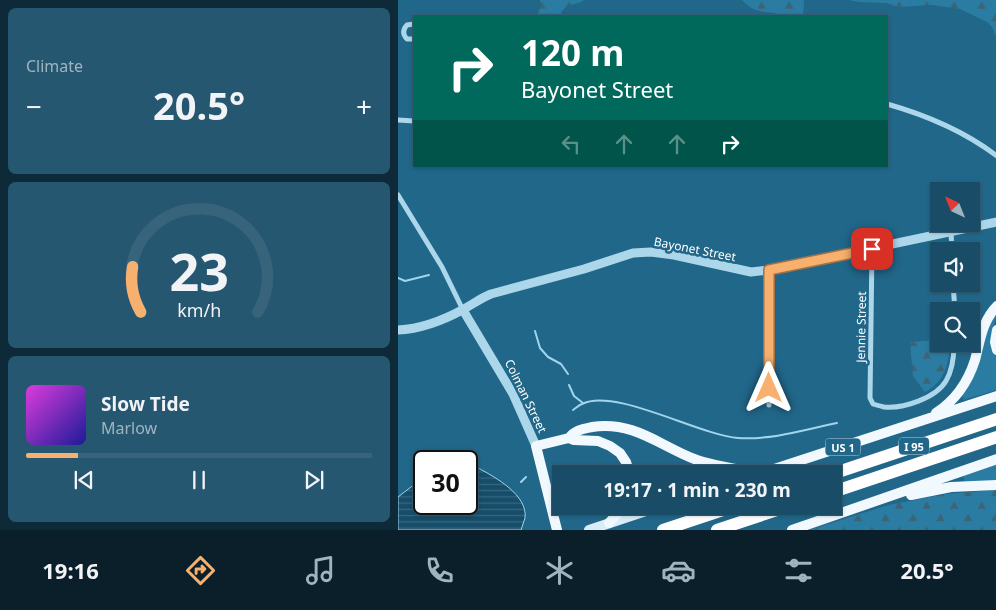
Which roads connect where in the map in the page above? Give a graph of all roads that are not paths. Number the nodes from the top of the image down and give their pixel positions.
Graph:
1 (413, 24) edge
2 (401, 34) edge
3 (413, 39) edge
4 (888, 104) edge
5 (398, 120) edge
6 (413, 121) edge
7 (996, 156) edge
8 (398, 195) edge
9 (996, 222) edge
10 (980, 226) edge
11 (951, 232) joint
12 (952, 242) edge
13 (872, 249) junction
14 (769, 270) junction
15 (996, 306) edge
16 (463, 310) junction
17 (398, 330) edge
18 (996, 330) edge
19 (996, 350) edge
20 (954, 352) edge
21 (996, 396) edge
22 (770, 405) dead end
23 (996, 419) edge
24 (925, 420) junction
25 (996, 437) edge
26 (568, 438) junction
27 (536, 446) junction
28 (996, 460) edge
29 (628, 465) edge
30 (714, 465) edge
31 (788, 465) edge
32 (842, 471) edge
33 (996, 485) edge
34 (842, 489) edge
35 (862, 507) junction
36 (616, 515) edge
37 (633, 515) edge
38 (708, 515) edge
39 (762, 515) edge
40 (609, 523) junction
41 (556, 527) edge
42 (589, 530) edge
43 (663, 530) edge
44 (718, 530) edge
45 (792, 530) edge

1 - 2 street
2 - 3 street
4 - 7 street
5 - 6 street
8 - 16 street
9 - 10 street, Bayonet Street
11 - 12 street
11 - 13 street, Bayonet Street
13 - 14 street, Bayonet Street
13 - 20 street, Jennie Street
14 - 16 street, Bayonet Street
14 - 22 street
15 - 24 main road
16 - 17 street, Bayonet Street
16 - 27 street, Colman Street
18 - 19 main road
21 - 24 main road, US 1
23 - 32 highway, I 95
24 - 31 main road, US 1
25 - 34 highway, I 95
26 - 27 main road, US 1
26 - 29 main road
26 - 30 main road, US 1
27 - 41 main road, Colman Street
28 - 35 main road
33 - 35 main road
35 - 45 main road
36 - 40 main road
37 - 40 main road
38 - 43 highway
39 - 44 highway
40 - 42 main road

